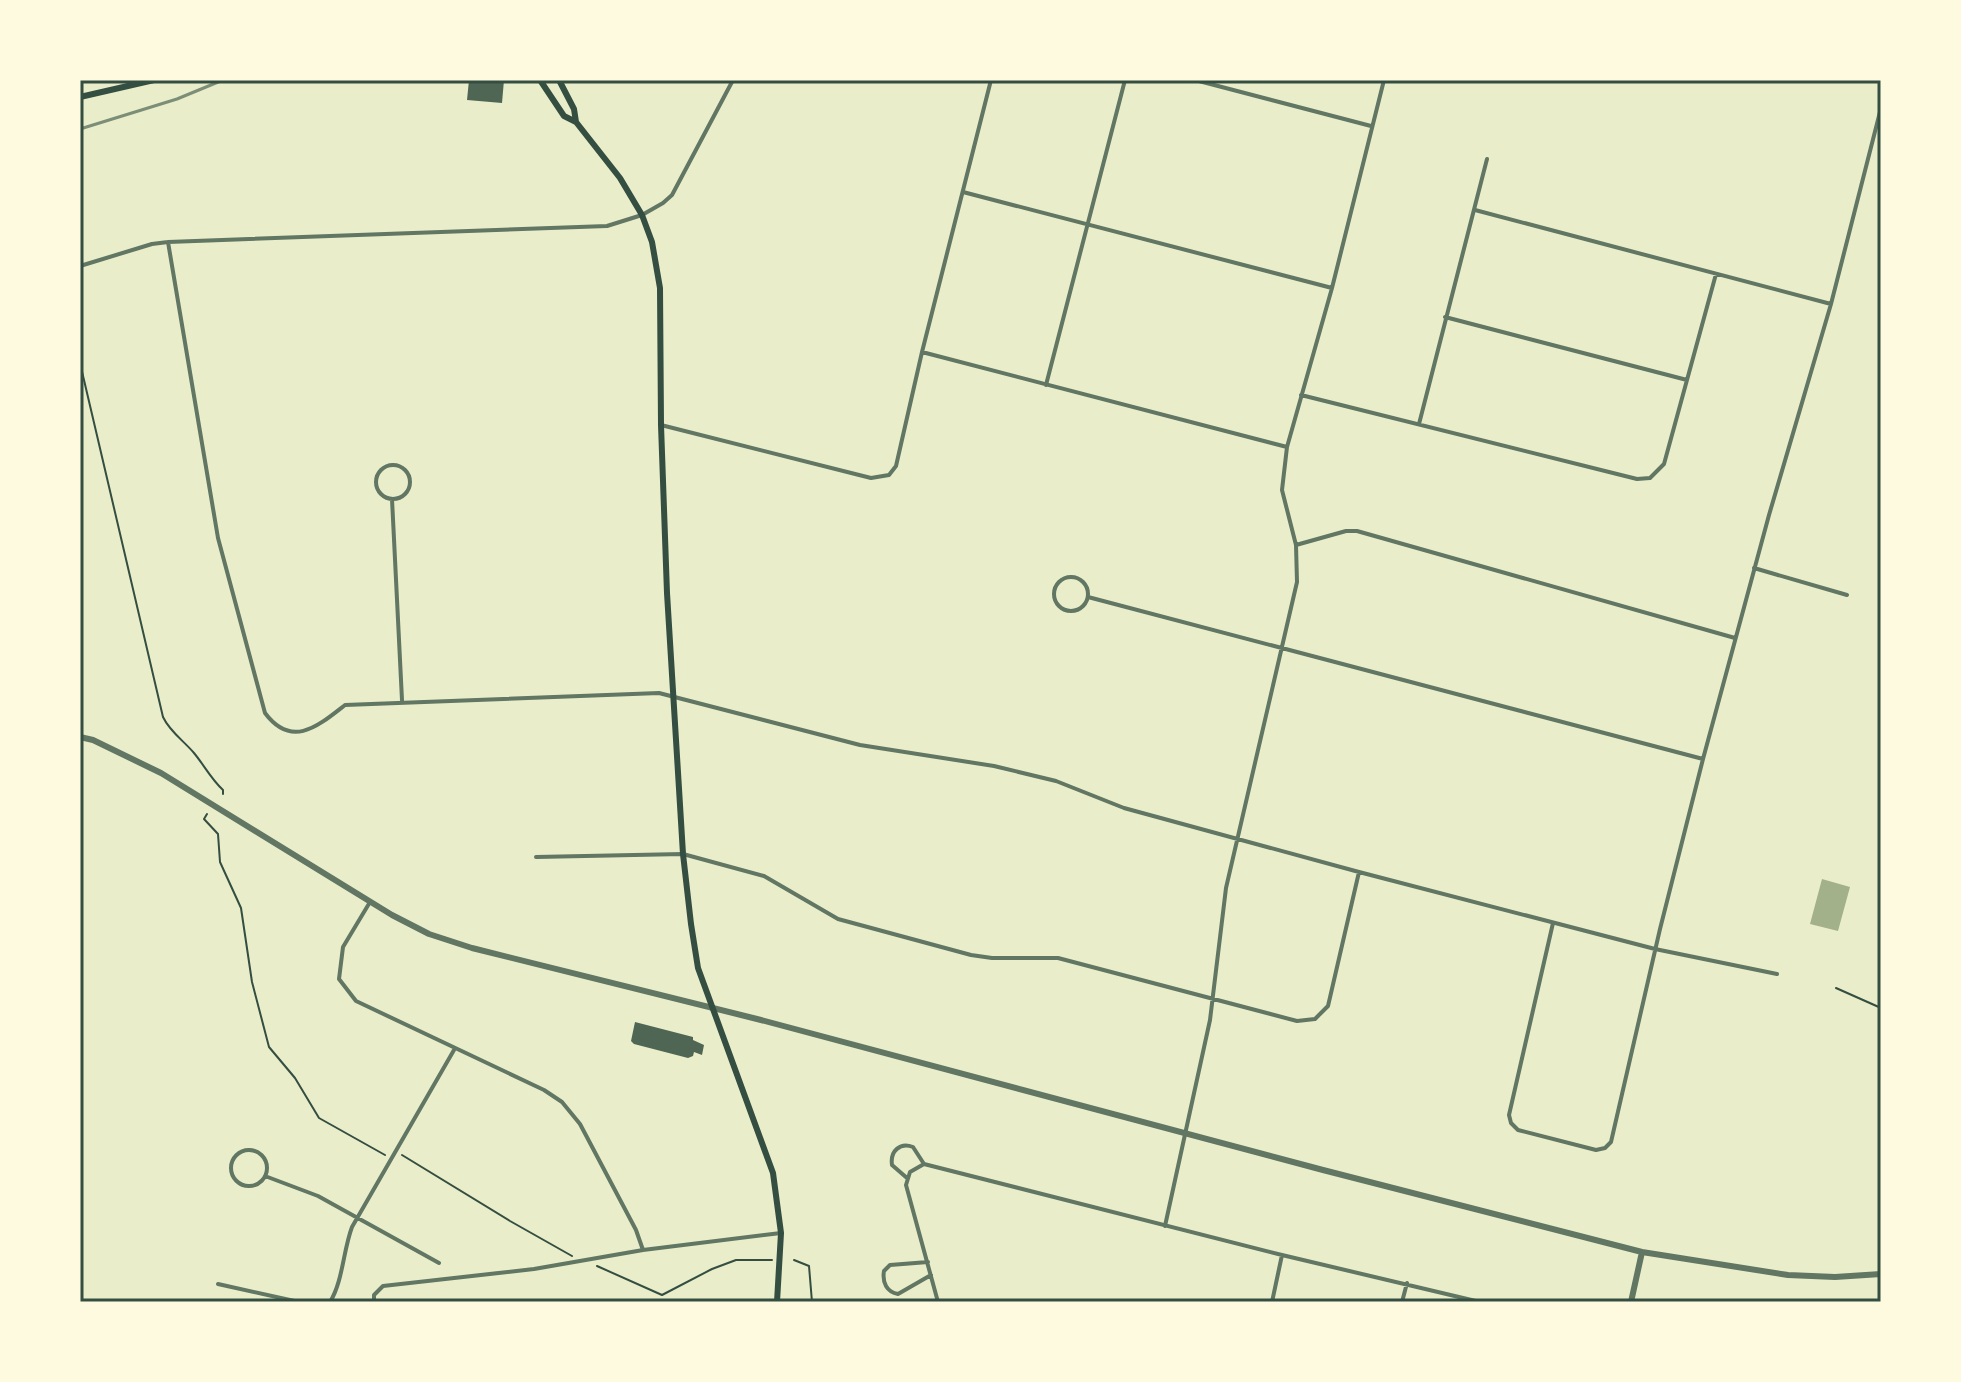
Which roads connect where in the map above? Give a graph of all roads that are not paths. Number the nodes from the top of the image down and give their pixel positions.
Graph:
1 (154, 80) edge
2 (540, 80) edge
3 (559, 80) edge
4 (733, 80) edge
5 (991, 80) edge
6 (1125, 80) edge
7 (1195, 80) edge
8 (1384, 80) edge
9 (80, 97) edge
10 (1881, 108) edge
11 (576, 122) junction
12 (1371, 126) junction
13 (1487, 159) dead end
14 (962, 191) junction
15 (1475, 210) junction
16 (642, 215) junction
17 (1089, 225) junction
18 (168, 242) junction
19 (80, 266) edge
20 (1716, 274) junction
21 (1332, 288) junction
22 (1831, 304) junction
23 (1445, 317) junction
24 (922, 352) junction
25 (1687, 380) junction
26 (1046, 385) junction
27 (1301, 395) junction
28 (661, 425) junction
29 (1419, 425) junction
30 (1287, 447) junction
31 (392, 499) junction
32 (1296, 545) junction
33 (1754, 568) junction
34 (1847, 595) dead end
35 (1088, 597) junction
36 (1735, 638) junction
37 (1280, 647) junction
38 (674, 697) junction
39 (402, 702) junction
40 (80, 737) edge
41 (1703, 759) junction
42 (1236, 838) junction
43 (683, 854) junction
44 (536, 857) dead end
45 (1359, 872) junction
46 (370, 902) junction
47 (1553, 923) junction
48 (1655, 949) junction
49 (1777, 974) dead end
50 (1213, 998) junction
51 (715, 1009) junction
52 (454, 1050) junction
53 (1184, 1133) junction
54 (924, 1164) junction
55 (265, 1176) junction
56 (907, 1178) junction
57 (357, 1218) junction
58 (1165, 1226) junction
59 (781, 1233) junction
60 (643, 1250) junction
61 (1642, 1252) junction
62 (1282, 1255) junction
63 (928, 1262) junction
64 (439, 1263) dead end
65 (1881, 1274) edge
66 (931, 1275) junction
67 (1407, 1283) junction
68 (218, 1284) dead end
69 (299, 1302) edge
70 (330, 1302) edge
71 (374, 1302) edge
72 (777, 1302) edge
73 (938, 1302) edge
74 (1272, 1302) edge
75 (1402, 1302) edge
76 (1480, 1302) edge
77 (1631, 1302) edge

1 - 9 main road
2 - 11 main road
3 - 11 main road
4 - 16 street
5 - 14 street
6 - 17 street
7 - 12 street
8 - 12 street
10 - 22 street
11 - 16 main road
12 - 21 street
13 - 15 street
14 - 17 street
14 - 24 street
15 - 20 street
15 - 23 street
16 - 18 street
16 - 28 main road
17 - 21 street
17 - 26 street
18 - 19 street
18 - 39 street
20 - 22 street
20 - 25 street
21 - 27 street
22 - 33 street
23 - 25 street
23 - 29 street
24 - 26 street
24 - 28 street
25 - 29 street
26 - 30 street
27 - 29 street
27 - 30 street
28 - 38 main road
30 - 32 street
31 - 31 street
31 - 39 street
32 - 36 street
32 - 37 street
33 - 34 street
33 - 36 street
35 - 35 street
35 - 37 street
36 - 41 street
37 - 41 street
37 - 42 street
38 - 39 street
38 - 42 street
38 - 43 main road
40 - 46 street
41 - 48 street
42 - 45 street
42 - 50 street
43 - 44 street
43 - 50 street
43 - 51 main road
45 - 47 street
45 - 50 street
46 - 51 street
46 - 52 street
47 - 48 street
47 - 48 street
48 - 49 street
50 - 53 street
51 - 53 street
51 - 59 main road
52 - 57 street
52 - 60 street
53 - 58 street
53 - 61 street
54 - 56 street
54 - 56 street
54 - 58 street
55 - 55 street
55 - 57 street
56 - 63 street
57 - 64 street
57 - 70 street
58 - 62 street
59 - 60 street
59 - 72 main road
60 - 71 street
61 - 65 street
61 - 77 street
62 - 67 street
62 - 74 street
63 - 66 street
63 - 66 street
66 - 73 street
67 - 75 street
67 - 76 street
68 - 69 street

